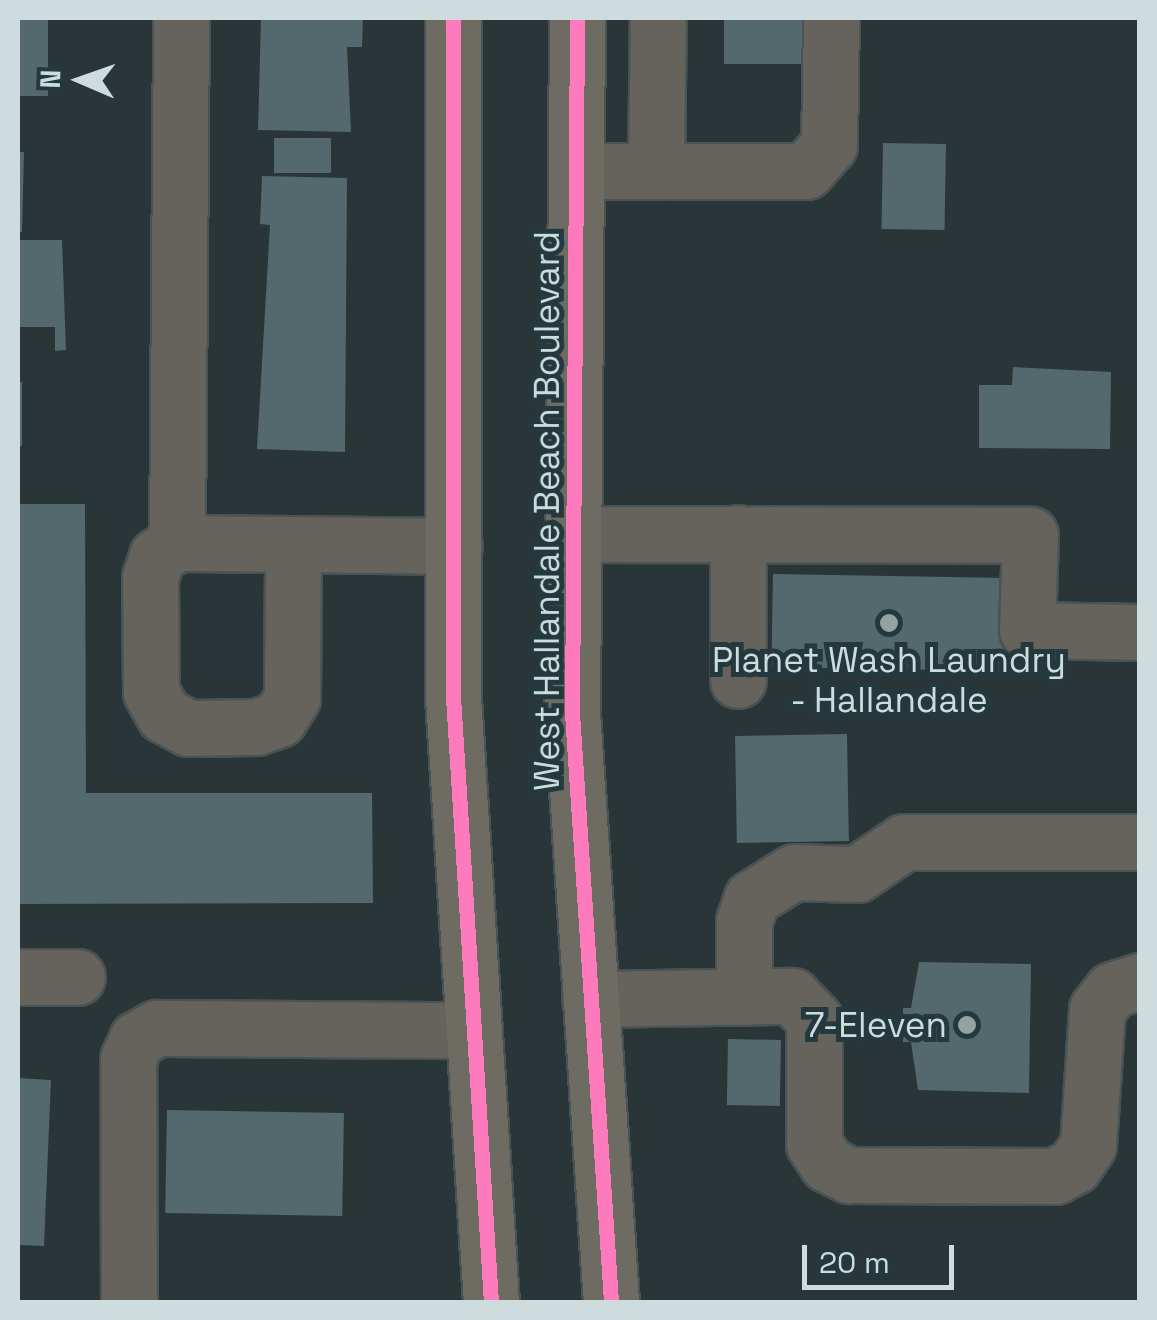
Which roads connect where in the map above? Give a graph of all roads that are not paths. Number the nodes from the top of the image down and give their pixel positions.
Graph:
1 (181, 18) edge
2 (453, 18) edge
3 (577, 18) edge
4 (658, 18) edge
5 (831, 18) edge
6 (576, 171) junction
7 (656, 171) junction
8 (738, 533) junction
9 (573, 534) junction
10 (177, 543) junction
11 (294, 544) junction
12 (454, 546) junction
13 (1140, 632) edge
14 (738, 680) dead end
15 (1140, 842) edge
16 (78, 977) dead end
17 (18, 978) edge
18 (1140, 981) edge
19 (744, 997) junction
20 (590, 999) junction
21 (474, 1030) junction
22 (129, 1302) edge
23 (491, 1302) edge
24 (611, 1302) edge

1 - 10 lane
2 - 12 main road
3 - 6 main road, West Hallandale Beach Boulevard
4 - 7 lane
5 - 7 lane
6 - 7 lane
6 - 9 main road, West Hallandale Beach Boulevard
8 - 9 lane
8 - 13 lane
8 - 14 lane
9 - 20 main road, West Hallandale Beach Boulevard
10 - 11 lane
10 - 11 lane
11 - 12 lane
12 - 21 main road
15 - 19 lane
16 - 17 lane
18 - 19 lane
19 - 20 lane
20 - 24 main road, West Hallandale Beach Boulevard
21 - 22 lane
21 - 23 main road

